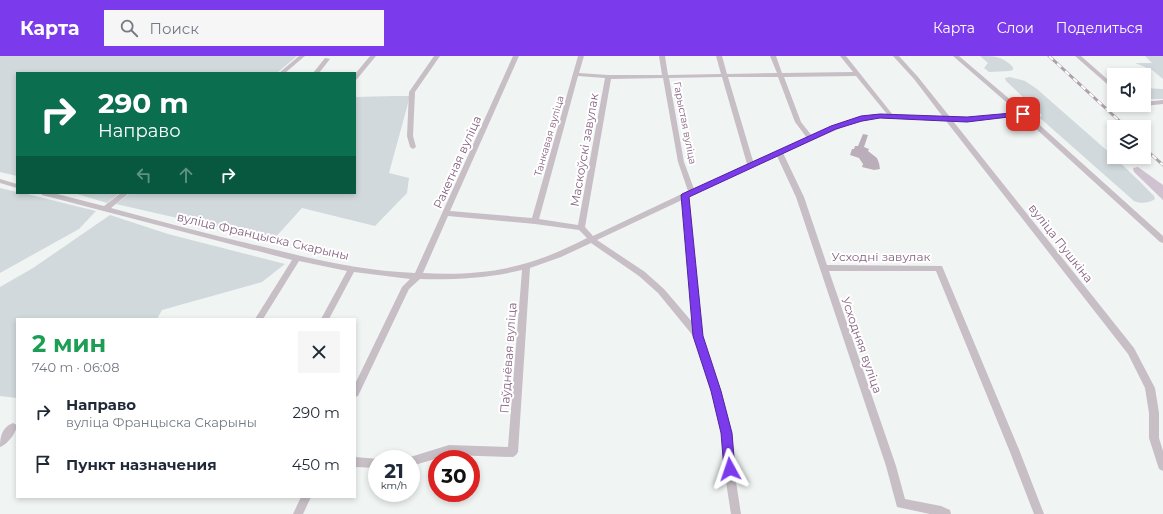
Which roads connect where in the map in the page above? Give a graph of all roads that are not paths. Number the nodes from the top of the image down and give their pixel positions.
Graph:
1 (302, 56) edge
2 (373, 56) edge
3 (437, 56) edge
4 (516, 56) edge
5 (581, 56) edge
6 (662, 56) edge
7 (719, 56) edge
8 (773, 56) edge
9 (843, 56) edge
10 (896, 56) edge
11 (956, 56) edge
12 (1078, 56) edge
13 (328, 59) dead end
14 (283, 72) edge
15 (317, 72) edge
16 (576, 74) junction
17 (858, 74) junction
18 (779, 75) junction
19 (725, 76) junction
20 (356, 77) edge
21 (608, 77) junction
22 (666, 77) junction
23 (1107, 82) edge
24 (1163, 102) edge
25 (1151, 103) edge
26 (1023, 114) junction
27 (891, 116) junction
28 (949, 120) junction
29 (810, 138) junction
30 (413, 147) dead end
31 (779, 152) junction
32 (751, 165) junction
33 (0, 181) edge
34 (16, 186) edge
35 (48, 194) edge
36 (125, 194) edge
37 (688, 194) junction
38 (105, 209) junction
39 (447, 213) junction
40 (535, 221) junction
41 (581, 228) junction
42 (592, 239) junction
43 (1163, 240) edge
44 (297, 258) junction
45 (526, 266) junction
46 (824, 268) junction
47 (352, 269) junction
48 (417, 277) junction
49 (260, 318) edge
50 (326, 318) edge
51 (698, 336) junction
52 (356, 391) edge
53 (13, 427) dead end
54 (0, 443) edge
55 (420, 458) edge
56 (356, 462) edge
57 (368, 463) edge
58 (1163, 466) edge
59 (306, 498) edge
60 (298, 514) edge
61 (736, 514) edge
62 (946, 514) edge
63 (1038, 514) edge

1 - 14 street
2 - 20 street
3 - 30 street
4 - 39 street, Ракетная вуліца
5 - 16 street, Танкавая вуліца
6 - 22 street, Гарыстая вуліца
7 - 19 street
8 - 18 street
9 - 17 street
10 - 28 street, вуліца Пушкіна
11 - 26 street
12 - 23 street
13 - 15 street
16 - 21 street
16 - 40 street, Танкавая вуліца
17 - 18 street
17 - 27 street
18 - 19 street
18 - 29 street
19 - 22 street
19 - 32 street
21 - 22 street
21 - 41 street, Маскоўскі завулак
22 - 37 street, Гарыстая вуліца
24 - 25 street
26 - 28 street, вуліца Францыска Скарыны
26 - 43 street
27 - 28 street, вуліца Францыска Скарыны
27 - 29 street, вуліца Францыска Скарыны
28 - 58 street, вуліца Пушкіна
29 - 31 street, вуліца Францыска Скарыны
31 - 32 street, вуліца Францыска Скарыны
31 - 46 street, Усходняя вуліца
32 - 37 street, вуліца Францыска Скарыны
33 - 34 street
35 - 38 street, вуліца Францыска Скарыны
36 - 38 street
37 - 42 street, вуліца Францыска Скарыны
37 - 51 street, Гарыстая вуліца
38 - 44 street, вуліца Францыска Скарыны
39 - 40 street
39 - 48 street, Ракетная вуліца
40 - 41 street
41 - 42 street
42 - 45 street, вуліца Францыска Скарыны
42 - 51 street
44 - 47 street, вуліца Францыска Скарыны
44 - 49 street
45 - 48 street, вуліца Францыска Скарыны
45 - 55 street, Паўднёвая вуліца
46 - 62 street, Усходняя вуліца
46 - 63 street, Усходні завулак
47 - 48 street, вуліца Францыска Скарыны
47 - 50 street
48 - 52 street, Ракетная вуліца
51 - 61 street
53 - 54 street
56 - 57 street
59 - 60 street

